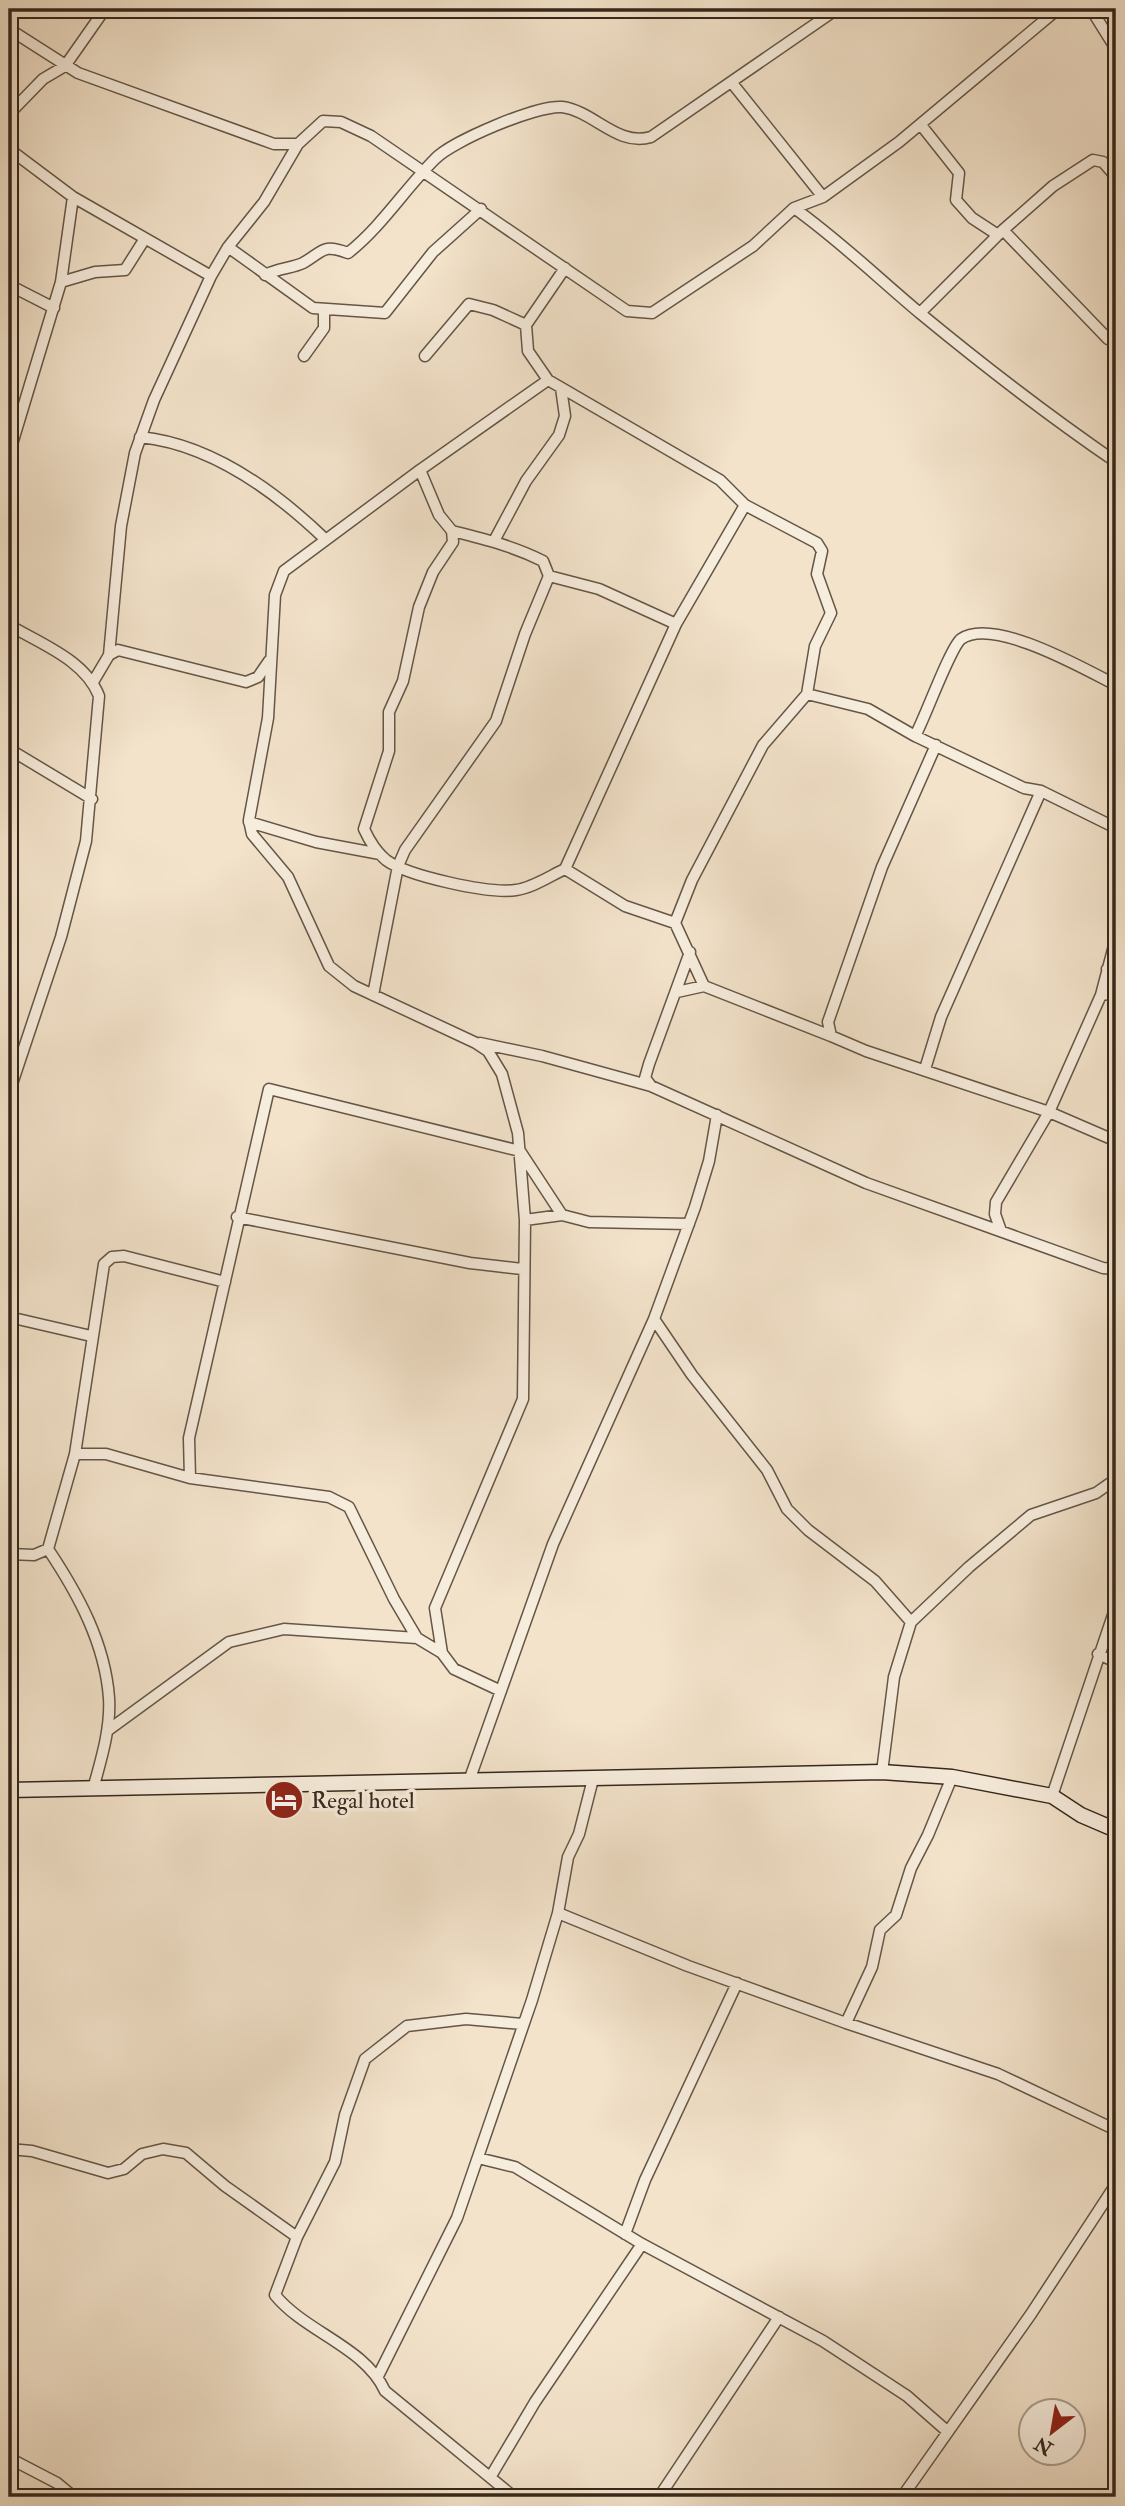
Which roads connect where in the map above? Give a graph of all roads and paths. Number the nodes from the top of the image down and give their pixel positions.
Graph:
1 (106, 9) edge
2 (837, 9) edge
3 (1058, 9) edge
4 (1090, 9) edge
5 (9, 29) edge
6 (1116, 49) edge
7 (65, 66) junction
8 (732, 83) junction
9 (9, 114) edge
10 (921, 125) junction
11 (298, 145) junction
12 (9, 149) edge
13 (424, 171) junction
14 (1116, 177) edge
15 (74, 197) junction
16 (823, 197) junction
17 (794, 208) junction
18 (481, 209) junction
19 (1001, 232) junction
20 (144, 240) junction
21 (228, 247) junction
22 (565, 268) junction
23 (265, 275) junction
24 (211, 276) junction
25 (61, 282) junction
26 (9, 285) edge
27 (54, 308) junction
28 (324, 310) junction
29 (920, 313) junction
30 (526, 325) junction
31 (1108, 339) dead end
32 (304, 356) dead end
33 (425, 356) dead end
34 (548, 380) junction
35 (561, 388) junction
36 (140, 437) junction
37 (9, 454) edge
38 (1116, 462) edge
39 (420, 470) junction
40 (745, 505) junction
41 (452, 531) junction
42 (325, 539) junction
43 (494, 541) junction
44 (549, 576) junction
45 (676, 624) junction
46 (9, 625) edge
47 (109, 655) junction
48 (269, 661) junction
49 (93, 682) junction
50 (1116, 685) edge
51 (807, 694) junction
52 (915, 736) junction
53 (936, 745) junction
54 (9, 749) edge
55 (1041, 791) junction
56 (92, 799) junction
57 (249, 822) junction
58 (1116, 828) edge
59 (380, 854) junction
60 (398, 866) junction
61 (565, 869) junction
62 (676, 923) junction
63 (1116, 938) edge
64 (691, 952) junction
65 (1107, 969) junction
66 (1116, 984) edge
67 (704, 986) junction
68 (677, 992) junction
69 (1116, 993) edge
70 (373, 995) junction
71 (1101, 995) junction
72 (831, 1036) junction
73 (477, 1043) junction
74 (925, 1069) junction
75 (651, 1086) junction
76 (9, 1093) edge
77 (1049, 1112) junction
78 (717, 1115) junction
79 (1116, 1141) edge
80 (520, 1151) junction
81 (562, 1215) junction
82 (237, 1217) junction
83 (525, 1220) junction
84 (689, 1224) junction
85 (1002, 1231) junction
86 (522, 1269) junction
87 (1116, 1269) edge
88 (225, 1282) junction
89 (9, 1317) edge
90 (654, 1319) junction
91 (91, 1336) junction
92 (75, 1454) junction
93 (190, 1478) junction
94 (1116, 1479) edge
95 (48, 1549) junction
96 (9, 1554) edge
97 (1116, 1606) edge
98 (911, 1622) junction
99 (417, 1638) junction
100 (442, 1653) junction
101 (1098, 1654) junction
102 (1116, 1662) edge
103 (501, 1691) junction
104 (107, 1731) junction
105 (882, 1772) junction
106 (952, 1777) junction
107 (593, 1779) junction
108 (469, 1781) junction
109 (93, 1789) junction
110 (9, 1790) edge
111 (1052, 1796) junction
112 (1116, 1830) edge
113 (558, 1913) junction
114 (737, 1983) junction
115 (846, 2023) junction
116 (523, 2024) junction
117 (1116, 2130) edge
118 (9, 2148) edge
119 (478, 2158) junction
120 (1116, 2184) edge
121 (625, 2234) junction
122 (297, 2237) junction
123 (642, 2244) junction
124 (779, 2317) junction
125 (378, 2376) junction
126 (948, 2432) junction
127 (9, 2458) edge
128 (491, 2476) junction
129 (74, 2497) edge
130 (513, 2497) edge
131 (659, 2497) edge
132 (902, 2497) edge

1 - 7 street
2 - 8 street
3 - 10 street
4 - 6 street
5 - 7 street
7 - 9 street
7 - 11 street
8 - 13 street
8 - 16 street
10 - 16 street
10 - 19 street
11 - 13 street
11 - 21 street
12 - 15 street
13 - 18 street
13 - 23 street
14 - 19 street
15 - 20 street
15 - 25 street
16 - 17 street
17 - 22 street
17 - 29 street
18 - 22 street
18 - 28 street
19 - 29 street
19 - 31 street
20 - 24 street
20 - 25 street
21 - 23 street
21 - 24 street
22 - 30 street
23 - 28 street
24 - 36 street
25 - 27 street
26 - 27 street
27 - 37 street
28 - 32 street
29 - 38 street
30 - 33 street
30 - 34 street
34 - 35 street
34 - 39 street
35 - 40 street
35 - 43 street
36 - 42 street
36 - 47 street
39 - 41 street
39 - 42 street
40 - 45 street
40 - 51 street
41 - 43 street
41 - 59 street
42 - 48 street
43 - 44 street
44 - 45 street
44 - 60 street
45 - 61 street
46 - 49 street
47 - 48 street
47 - 49 street
48 - 57 street
49 - 56 street
50 - 52 street
51 - 52 street
51 - 62 street
52 - 53 street
53 - 55 street
53 - 72 street
54 - 56 street
55 - 58 street
55 - 74 street
56 - 76 street
57 - 59 street
57 - 70 street
59 - 60 street
60 - 61 street
60 - 70 street
61 - 62 street
62 - 64 street
63 - 65 street
64 - 67 street
64 - 68 street
65 - 66 street
65 - 71 street
67 - 68 street
67 - 72 street
68 - 75 street
69 - 71 street
70 - 73 street
71 - 77 street
72 - 74 street
73 - 75 street
73 - 80 street
74 - 77 street
75 - 78 street
77 - 79 street
77 - 85 street
78 - 84 street
78 - 85 street
80 - 81 street
80 - 82 street
80 - 83 street
81 - 83 street
81 - 84 street
82 - 86 street
82 - 88 street
83 - 86 street
84 - 90 street
85 - 87 street
86 - 100 street
88 - 91 street
88 - 93 street
89 - 91 street
90 - 98 street
90 - 103 street
91 - 92 street
92 - 93 street
92 - 95 street
93 - 99 street
94 - 98 street
95 - 96 street
95 - 104 street
97 - 101 street
98 - 105 street
99 - 100 street
99 - 104 street
100 - 103 street
101 - 102 street
101 - 111 street
103 - 108 street
104 - 109 street
105 - 106 main road
105 - 107 main road
106 - 111 main road
106 - 115 street
107 - 108 main road
107 - 113 street
108 - 109 main road
109 - 110 main road
111 - 112 main road
113 - 114 street
113 - 116 street
114 - 115 street
114 - 121 street
115 - 117 street
116 - 119 street
116 - 122 street
118 - 122 street
119 - 121 street
119 - 125 street
120 - 126 street
121 - 123 street
122 - 125 street
123 - 124 street
123 - 128 street
124 - 126 street
124 - 131 street
125 - 128 street
126 - 132 street
127 - 129 street
128 - 130 street

